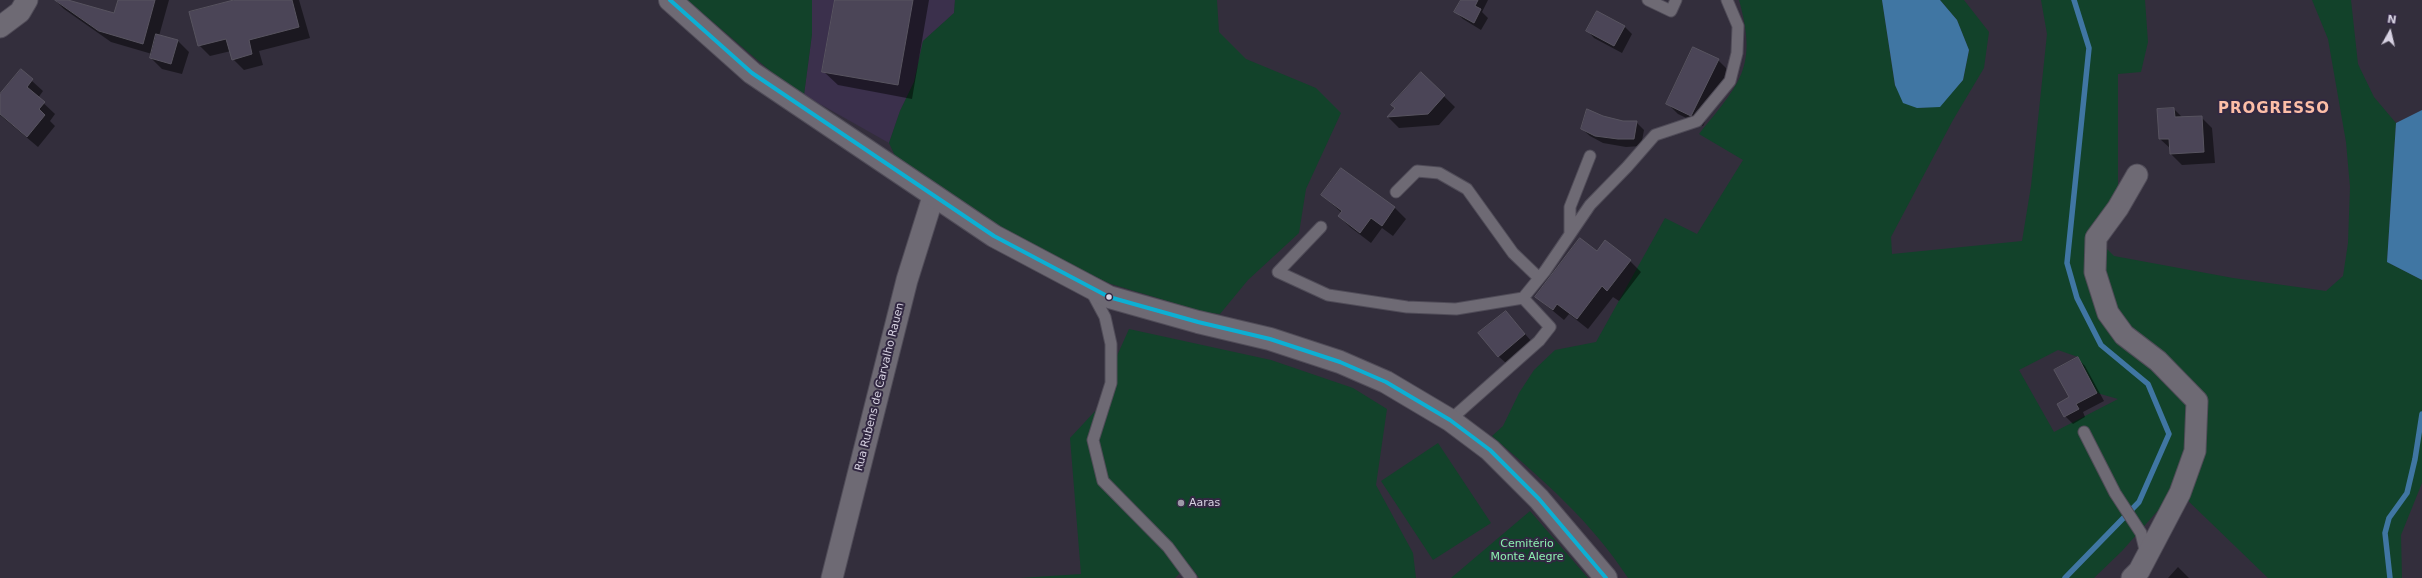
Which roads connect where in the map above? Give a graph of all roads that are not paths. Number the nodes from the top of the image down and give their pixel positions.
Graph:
1 (27, 0) edge
2 (670, 0) edge
3 (1648, 0) edge
4 (1676, 0) edge
5 (1727, 0) edge
6 (0, 27) edge
7 (1590, 156) dead end
8 (2137, 175) dead end
9 (1396, 192) dead end
10 (933, 197) junction
11 (1321, 227) dead end
12 (1570, 234) junction
13 (1539, 278) junction
14 (1089, 287) junction
15 (1523, 298) junction
16 (1450, 420) junction
17 (2084, 432) dead end
18 (2146, 557) junction
19 (832, 578) edge
20 (1191, 578) edge
21 (1606, 578) edge
22 (2132, 578) edge

1 - 6 street
2 - 10 street
3 - 4 lane
5 - 12 lane
7 - 12 lane
8 - 18 street
9 - 13 lane
10 - 14 street
10 - 19 street, Rua Rubens de Carvalho Rauen
11 - 15 lane
12 - 13 lane
13 - 15 lane
14 - 16 street
14 - 20 lane
15 - 16 lane
16 - 21 street
17 - 18 lane
18 - 22 street

